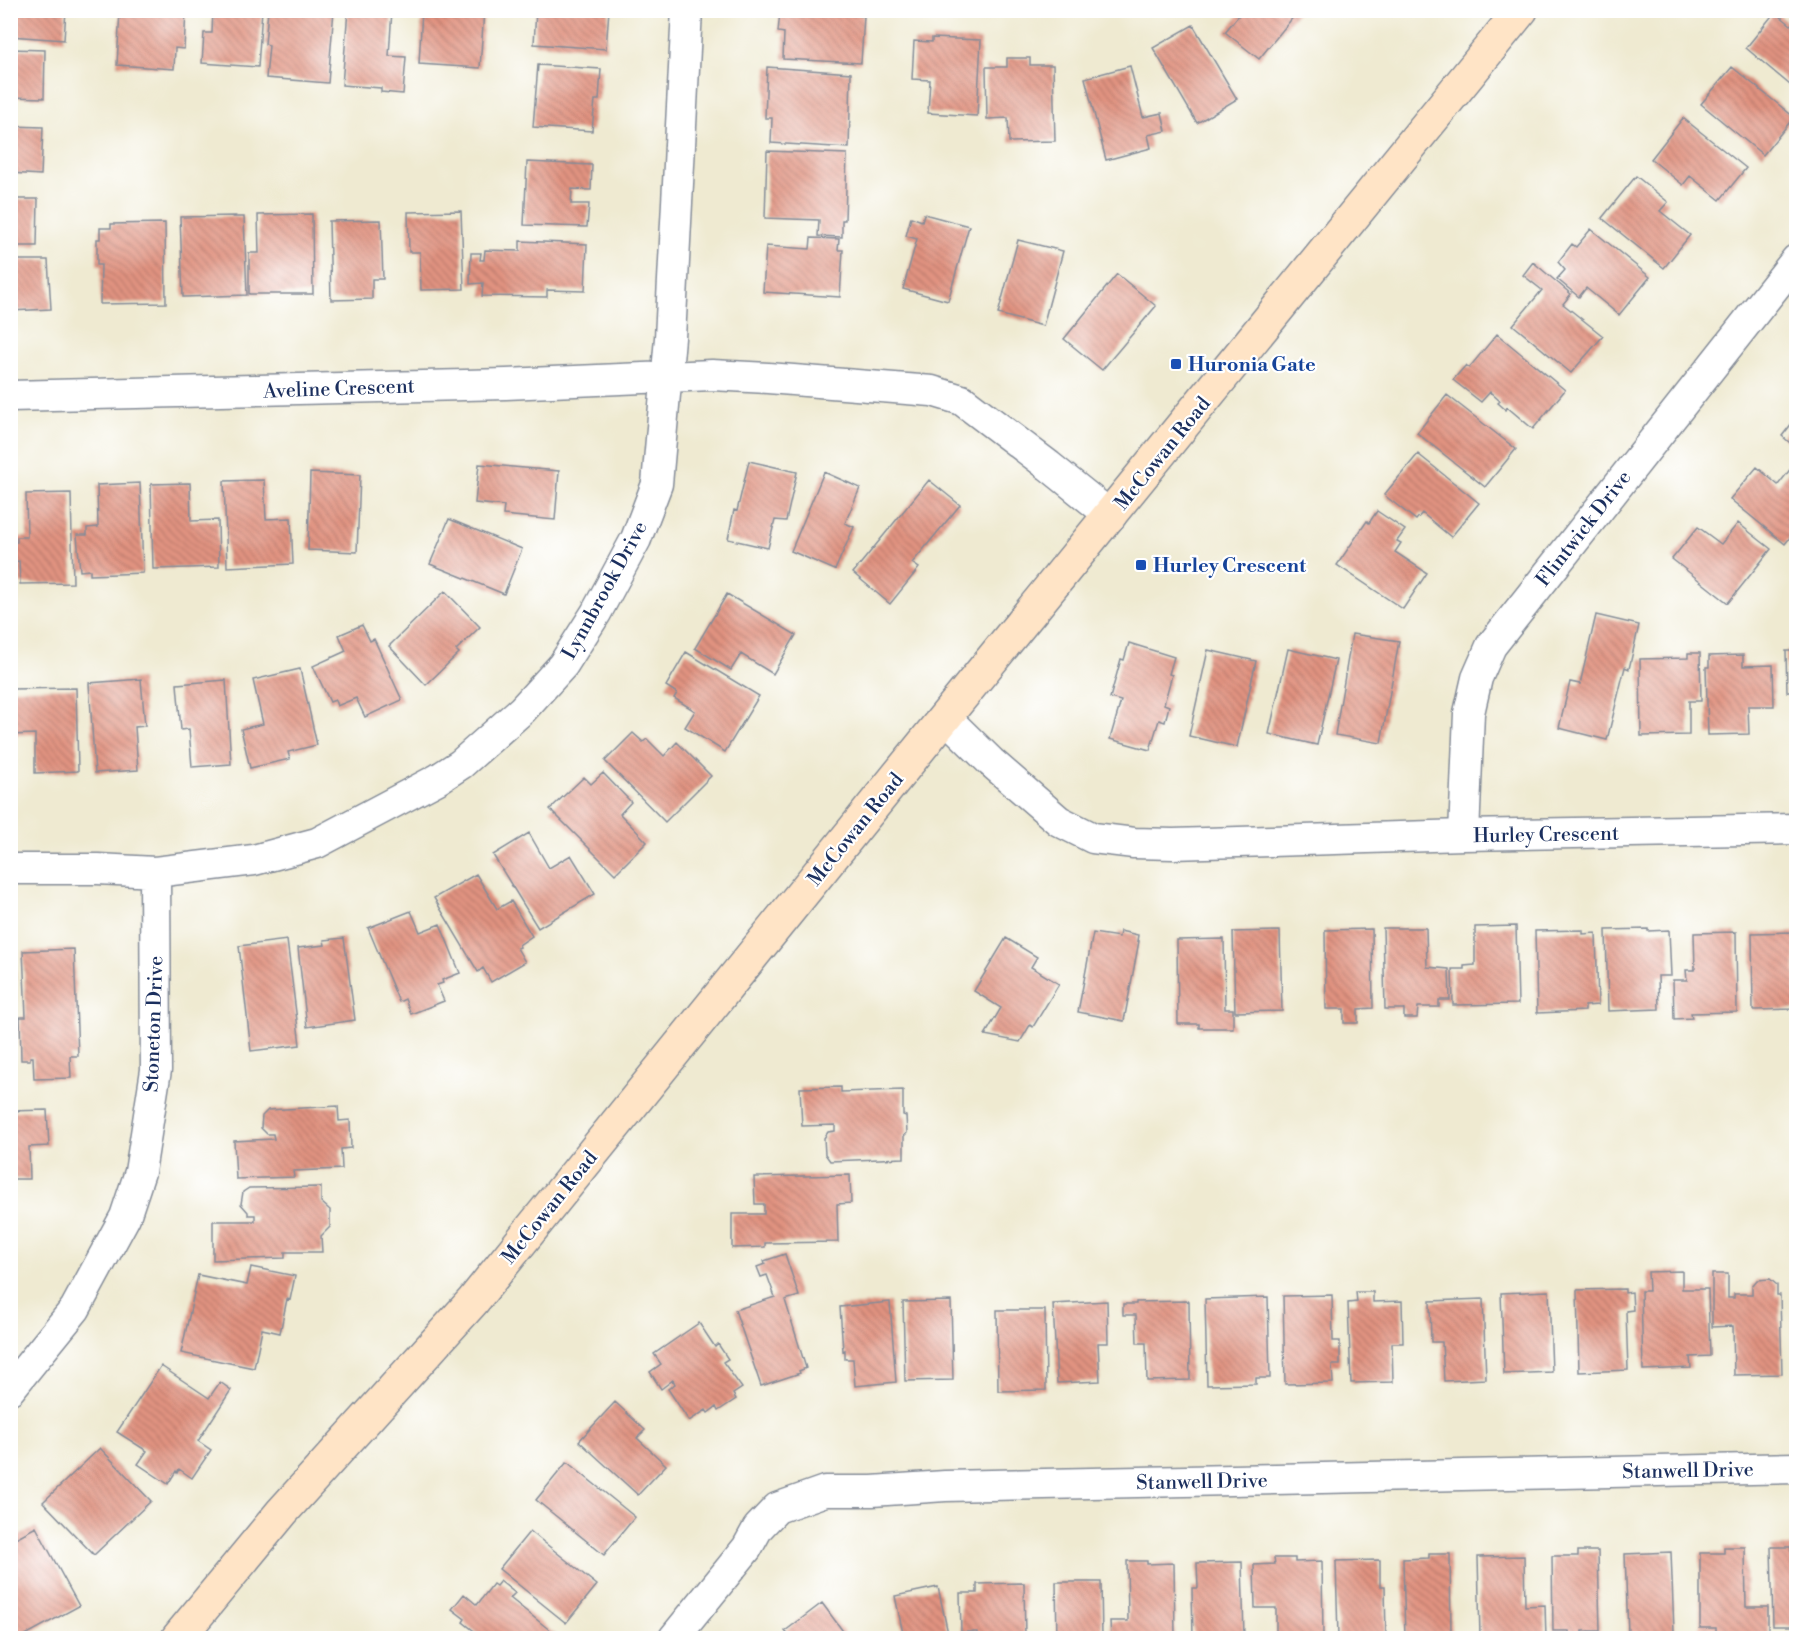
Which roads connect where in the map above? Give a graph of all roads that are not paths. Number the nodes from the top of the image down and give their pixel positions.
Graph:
1 (687, 10) edge
2 (1521, 10) edge
3 (1797, 260) edge
4 (667, 377) junction
5 (10, 396) edge
6 (1111, 516) junction
7 (945, 717) junction
8 (1797, 829) edge
9 (1464, 835) junction
10 (10, 869) edge
11 (155, 872) junction
12 (10, 1389) edge
13 (1797, 1468) edge
14 (178, 1638) edge
15 (674, 1638) edge

1 - 4 street, Lynnbrook Drive
2 - 6 main road, McCowan Road
3 - 9 street, Flintwick Drive
4 - 5 street, Aveline Crescent
4 - 6 street
4 - 11 street, Lynnbrook Drive
6 - 7 main road, McCowan Road
7 - 9 street, Hurley Crescent
7 - 14 main road, McCowan Road
8 - 9 street, Hurley Crescent
10 - 11 street, Lynnbrook Drive
11 - 12 street, Stoneton Drive
13 - 15 street, Stanwell Drive

